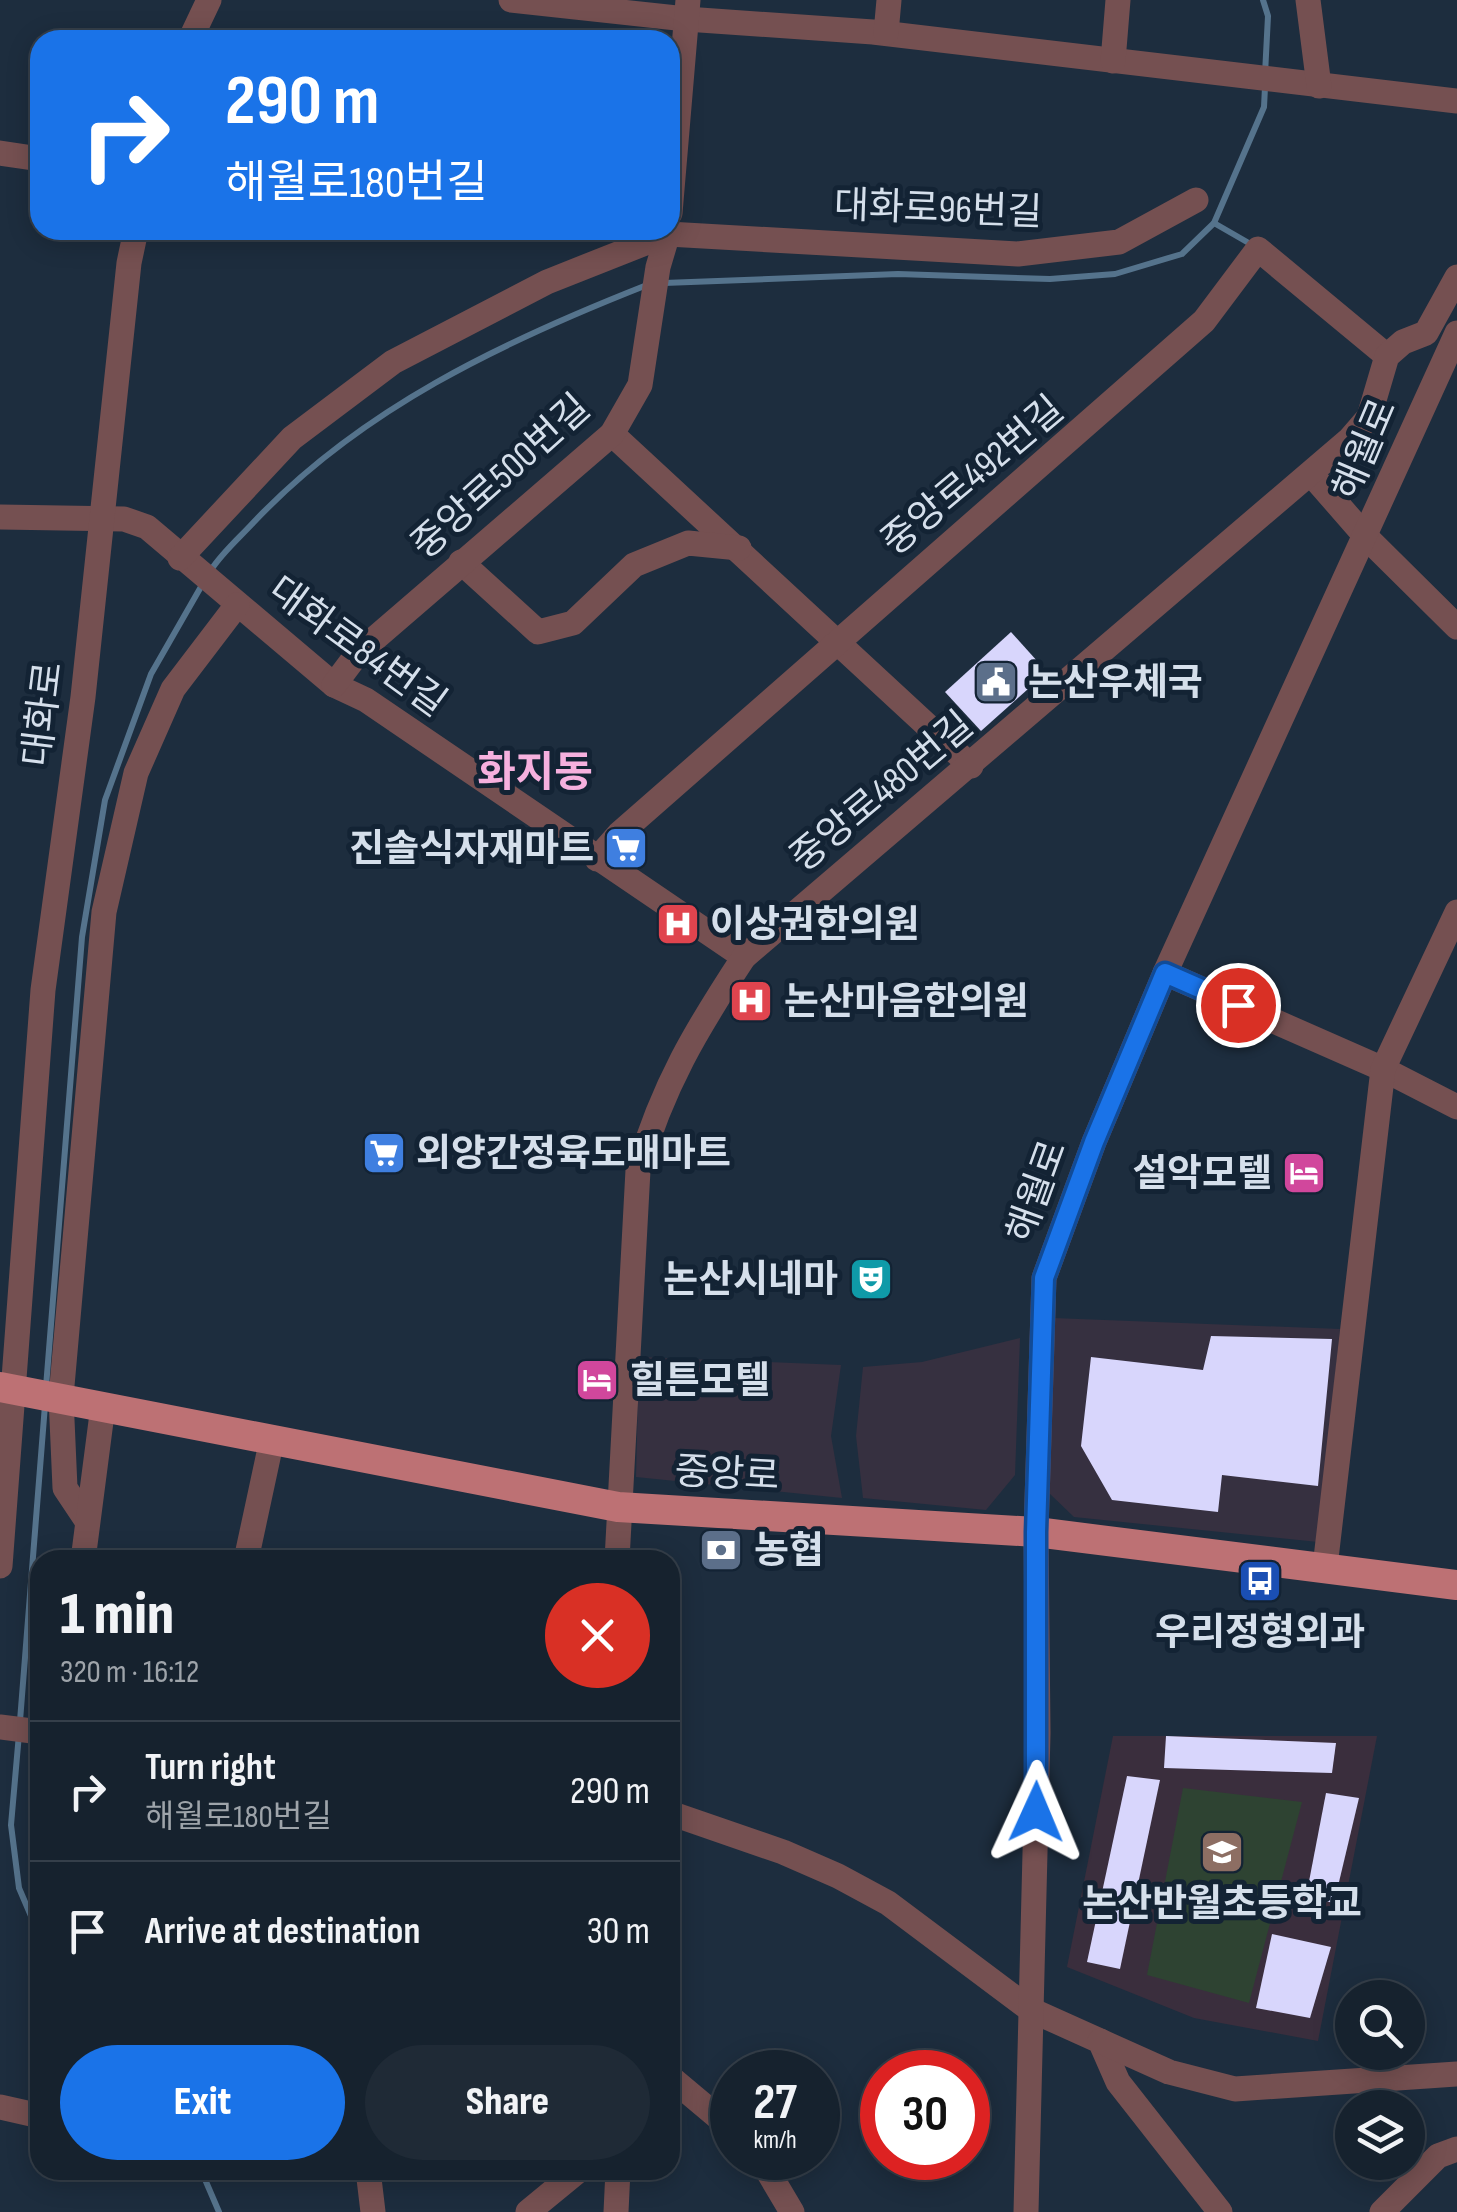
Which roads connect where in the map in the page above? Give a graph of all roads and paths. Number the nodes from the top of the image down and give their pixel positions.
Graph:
1 (210, 0) edge
2 (511, 0) edge
3 (889, 0) edge
4 (1118, 0) edge
5 (1308, 0) edge
6 (687, 9) edge
7 (195, 30) edge
8 (886, 34) junction
9 (1113, 61) junction
10 (1312, 85) junction
11 (680, 93) edge
12 (1457, 101) edge
13 (0, 153) edge
14 (30, 157) edge
15 (1196, 200) dead end
16 (680, 226) edge
17 (135, 240) edge
18 (637, 240) edge
19 (665, 240) edge
20 (1457, 277) edge
21 (1426, 333) junction
22 (1454, 340) edge
23 (1387, 356) junction
24 (612, 434) junction
25 (1312, 476) junction
26 (0, 517) edge
27 (102, 520) junction
28 (1367, 538) junction
29 (740, 548) junction
30 (461, 562) junction
31 (188, 564) junction
32 (236, 604) junction
33 (1457, 628) edge
34 (836, 640) junction
35 (334, 685) junction
36 (972, 766) junction
37 (597, 859) junction
38 (1457, 912) edge
39 (744, 957) junction
40 (1165, 973) junction
41 (1383, 1070) junction
42 (1457, 1108) edge
43 (6, 1388) edge
44 (61, 1398) junction
45 (103, 1406) junction
46 (272, 1439) junction
47 (618, 1507) junction
48 (87, 1521) junction
49 (1036, 1532) junction
50 (85, 1550) edge
51 (248, 1550) edge
52 (617, 1550) edge
53 (0, 1566) edge
54 (1325, 1567) junction
55 (1457, 1584) edge
56 (680, 1816) edge
57 (1031, 2010) junction
58 (1100, 2040) junction
59 (1457, 2074) edge
60 (680, 2085) edge
61 (0, 2107) edge
62 (710, 2111) edge
63 (30, 2114) edge
64 (1457, 2149) edge
65 (369, 2180) edge
66 (566, 2180) edge
67 (618, 2180) edge
68 (773, 2180) edge
69 (373, 2212) edge
70 (528, 2212) edge
71 (616, 2212) edge
72 (792, 2212) edge
73 (1026, 2212) edge
74 (1220, 2212) edge
75 (1382, 2212) edge

1 - 7 street
2 - 6 street
3 - 8 street
4 - 9 street
5 - 10 street
6 - 8 street
6 - 11 street, 중앙로500번길
8 - 9 street
9 - 10 street
10 - 12 street
13 - 14 street
15 - 16 street, 대화로96번길
17 - 27 street, 대화로
18 - 31 street
19 - 24 street, 중앙로500번길
20 - 21 street
21 - 22 street
21 - 23 street
22 - 28 street, 해월로
23 - 25 street, 중앙로480번길
23 - 34 street, 중앙로492번길
24 - 29 street
24 - 30 street, 중앙로500번길
25 - 28 street
25 - 36 street, 중앙로480번길
26 - 27 street, 대화로84번길
27 - 31 street, 대화로84번길
27 - 43 street, 대화로
28 - 33 street
28 - 40 street, 해월로
29 - 30 street
29 - 34 street
30 - 35 street, 중앙로500번길
31 - 32 street, 대화로84번길
32 - 35 street, 대화로84번길
32 - 44 street
34 - 36 street
34 - 37 street, 중앙로492번길
35 - 37 street, 대화로84번길
36 - 39 street, 중앙로480번길
37 - 39 street, 대화로84번길
38 - 41 street
39 - 47 street, 중앙로480번길
40 - 41 street
40 - 49 street, 해월로
41 - 42 street
41 - 54 street
43 - 44 main road, 중앙로
43 - 53 street, 대화로
44 - 45 main road, 중앙로
44 - 48 street
45 - 46 main road, 중앙로
45 - 48 street
46 - 47 main road, 중앙로
46 - 51 street
47 - 49 main road, 중앙로
47 - 52 street, 중앙로480번길
48 - 50 street
49 - 54 main road, 중앙로
49 - 57 street, 해월로
54 - 55 main road, 중앙로
56 - 57 street
57 - 58 street
57 - 73 street, 해월로
58 - 59 street
58 - 74 street
60 - 62 street
61 - 63 street
64 - 75 street
65 - 69 street
66 - 70 street
67 - 71 street
68 - 72 street

